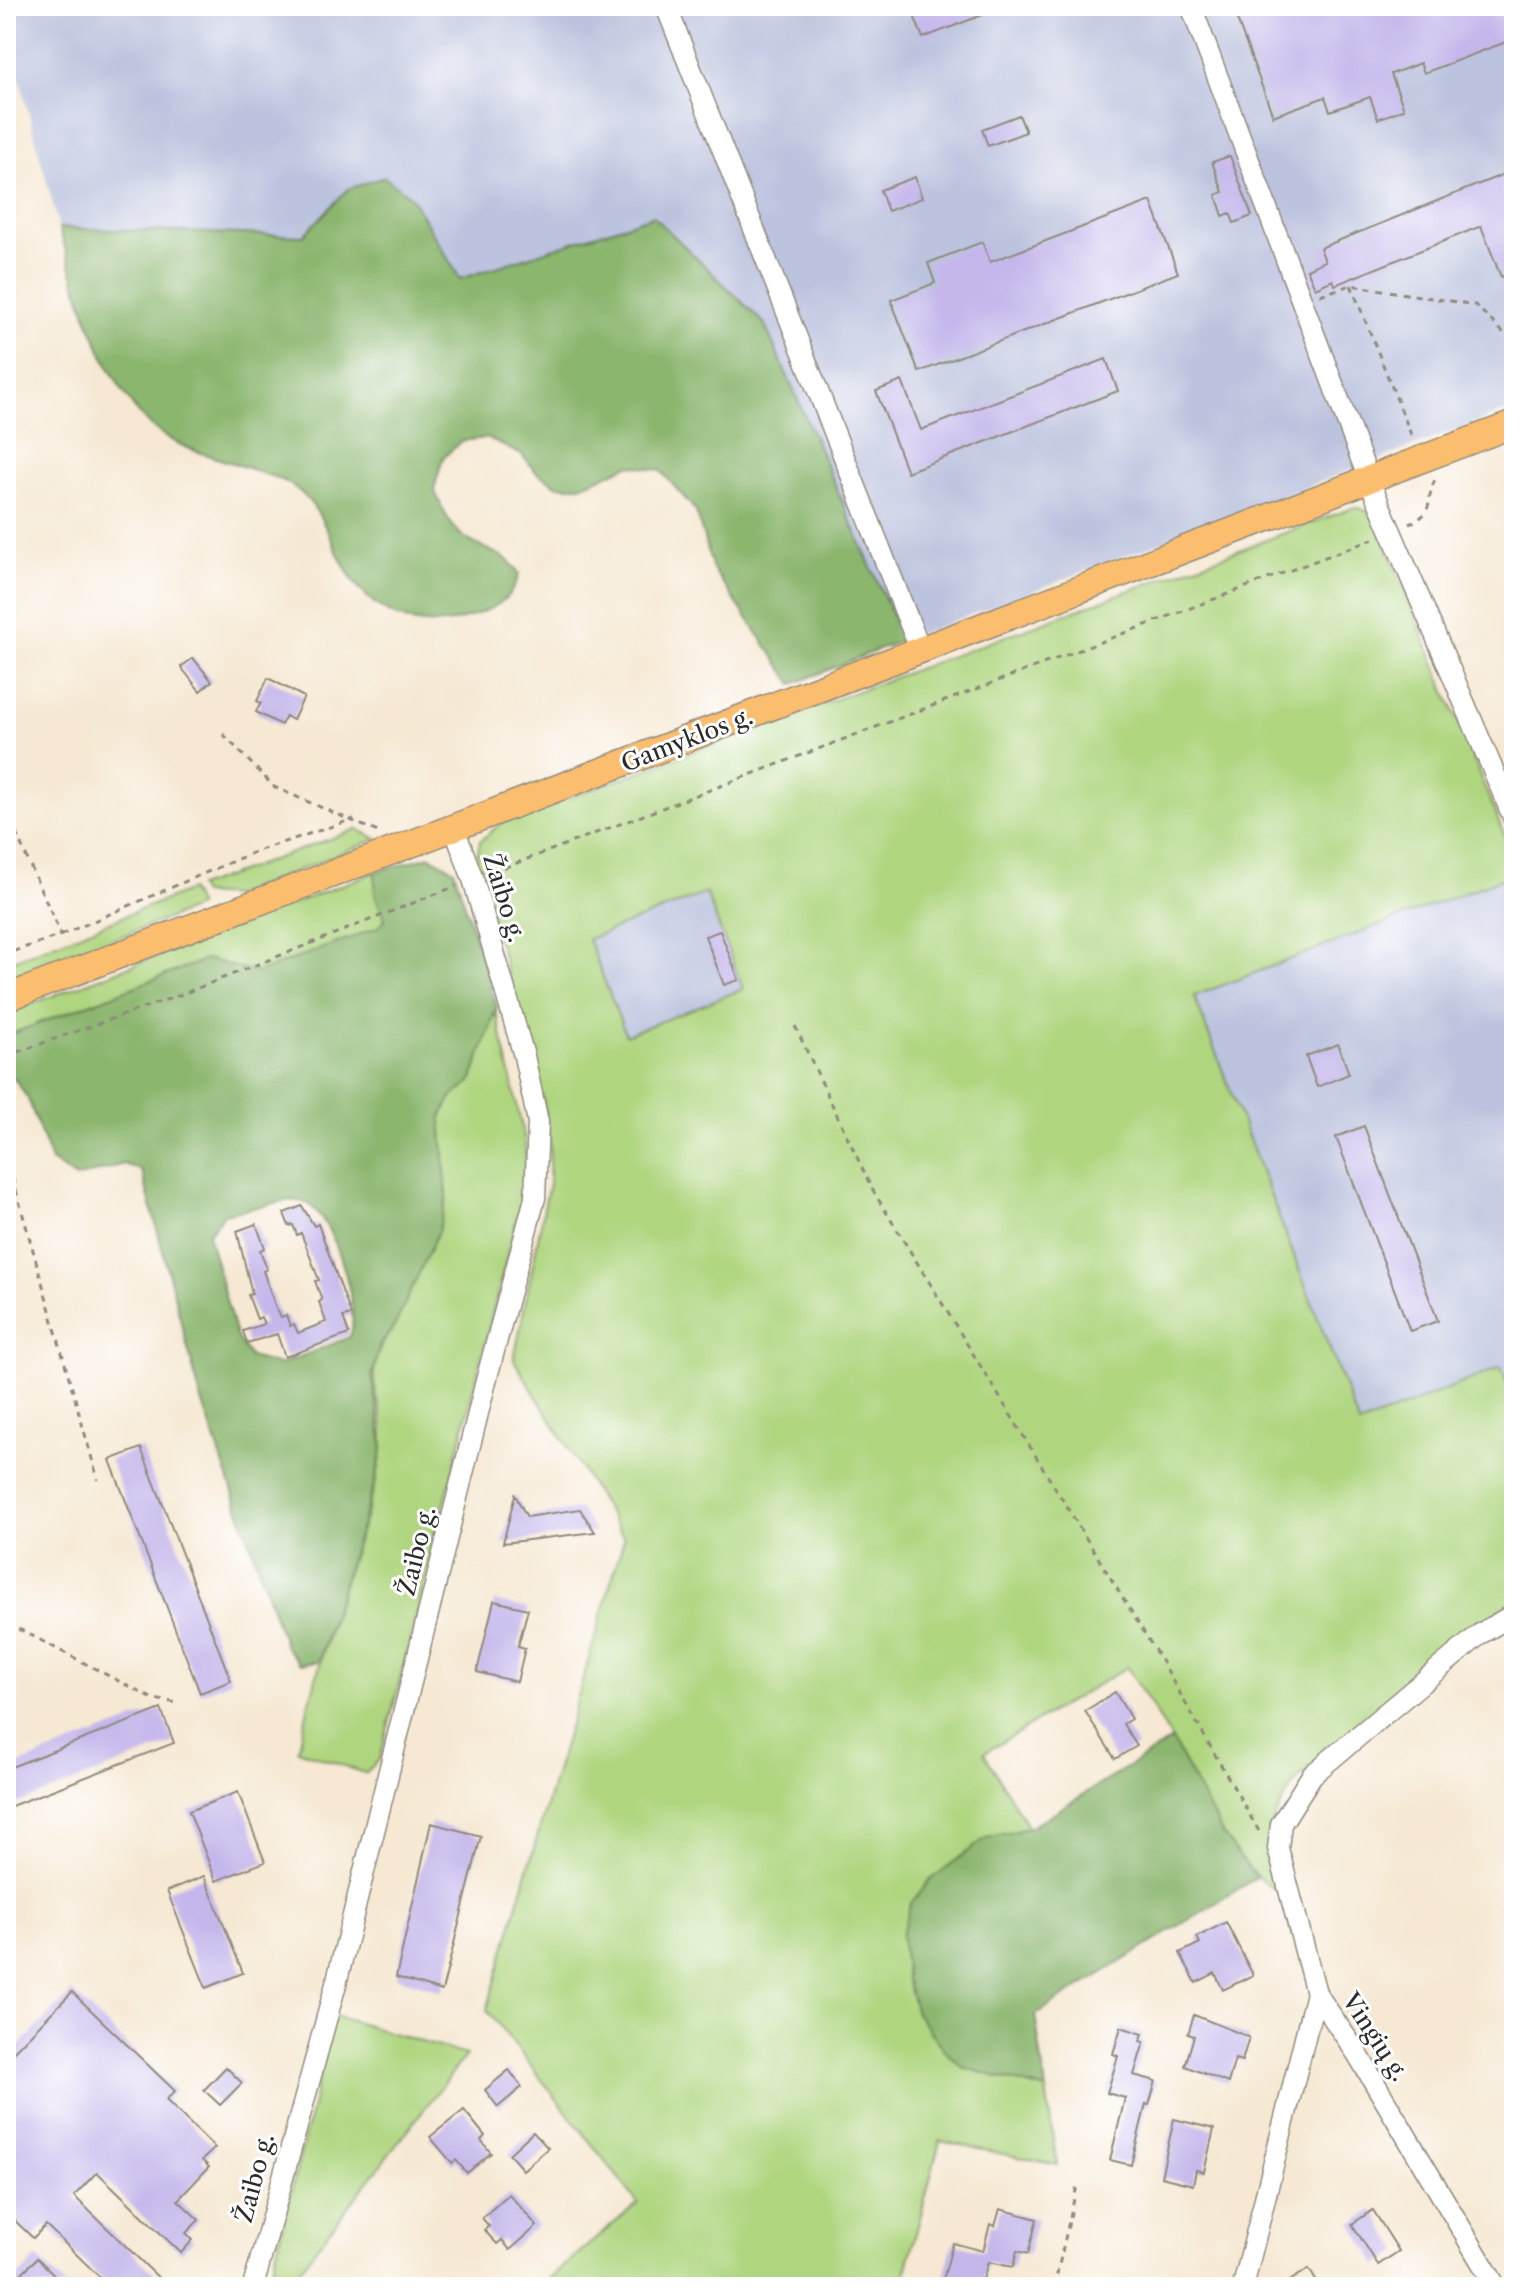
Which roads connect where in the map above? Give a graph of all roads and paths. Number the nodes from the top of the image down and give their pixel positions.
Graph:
1 (666, 6) edge
2 (1191, 6) edge
3 (1351, 285) junction
4 (1301, 302) junction
5 (1514, 343) edge
6 (1514, 424) edge
7 (1431, 456) junction
8 (1369, 480) junction
9 (1391, 532) junction
10 (921, 652) junction
11 (223, 734) dead end
12 (6, 811) edge
13 (354, 819) junction
14 (1514, 819) edge
15 (454, 828) junction
16 (406, 846) junction
17 (473, 879) junction
18 (61, 935) junction
19 (6, 954) edge
20 (6, 998) edge
21 (795, 1026) dead end
22 (6, 1056) edge
23 (6, 1155) edge
24 (98, 1480) dead end
25 (1514, 1614) edge
26 (6, 1629) edge
27 (178, 1703) dead end
28 (1278, 1848) junction
29 (1316, 1993) junction
30 (1077, 2186) dead end
31 (253, 2287) edge
32 (1054, 2287) edge
33 (1243, 2287) edge
34 (1496, 2287) edge

1 - 10 street
2 - 4 street
3 - 4 path
3 - 5 path
3 - 7 path
4 - 8 street
6 - 7 main road, Gamyklos g.
7 - 8 main road, Gamyklos g.
7 - 9 path
8 - 9 street
8 - 10 main road, Gamyklos g.
9 - 14 street
9 - 17 path
10 - 15 main road, Gamyklos g.
11 - 13 path
12 - 18 path
13 - 16 path
13 - 18 path
15 - 16 main road, Gamyklos g.
15 - 17 street, Žaibo g.
16 - 20 main road, Gamyklos g.
17 - 22 path
17 - 31 street, Žaibo g.
18 - 19 path
21 - 28 path
23 - 24 path
25 - 28 street
26 - 27 path
28 - 29 street
29 - 33 street, Vingių g.
29 - 34 street, Vingių g.
30 - 32 path

